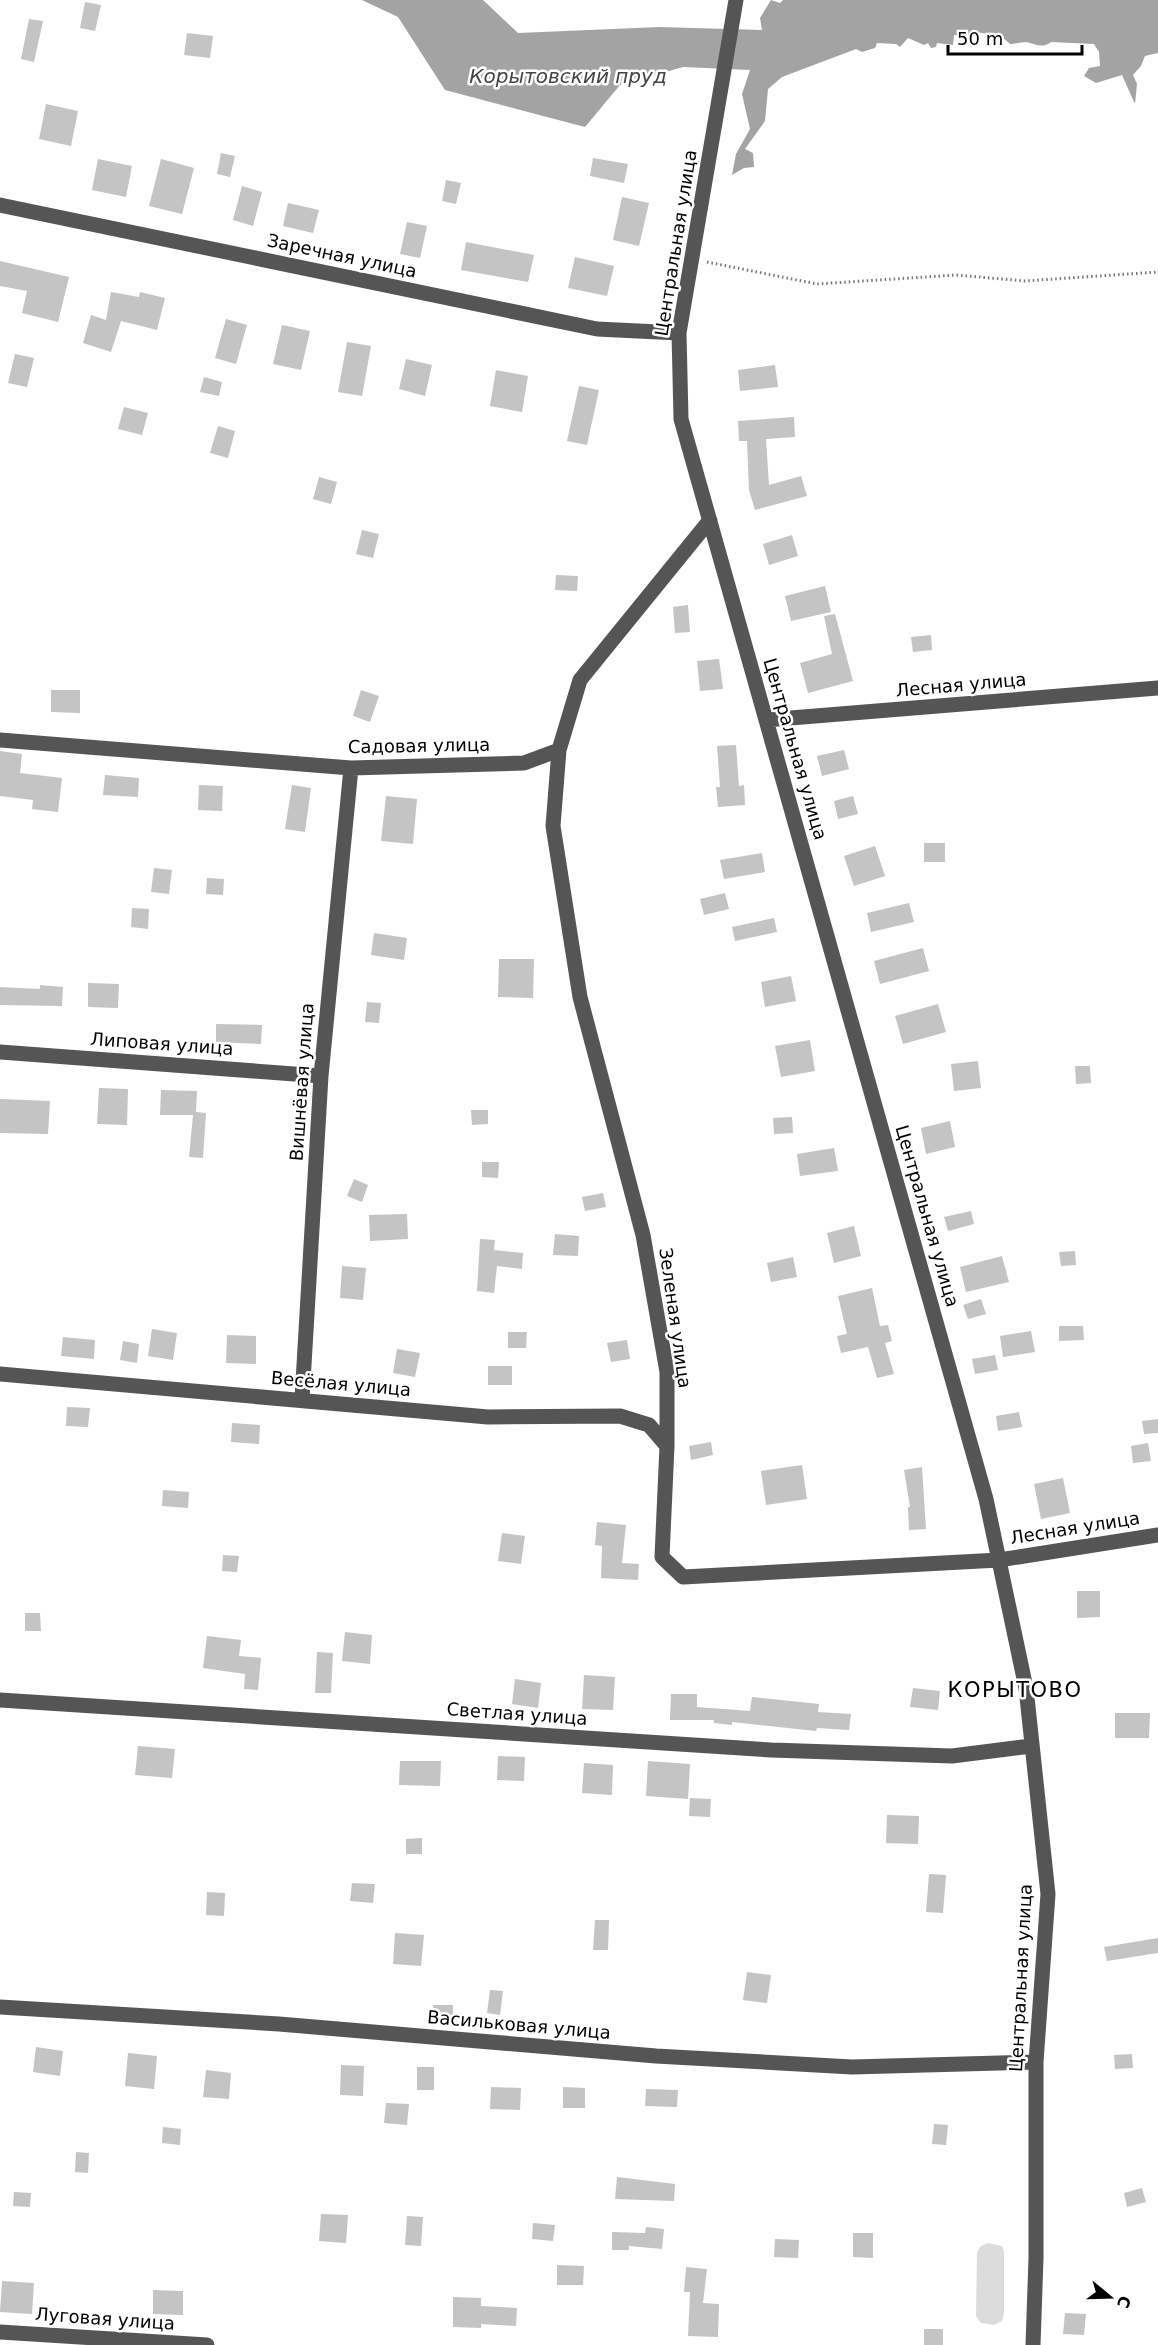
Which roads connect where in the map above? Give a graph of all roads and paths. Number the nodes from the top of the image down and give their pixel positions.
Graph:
1 (736, 0) edge
2 (0, 205) edge
3 (691, 259) junction
4 (1158, 272) edge
5 (679, 333) junction
6 (710, 520) junction
7 (1158, 688) edge
8 (766, 720) junction
9 (0, 740) edge
10 (559, 750) junction
11 (351, 768) junction
12 (0, 1052) edge
13 (321, 1076) junction
14 (0, 1374) edge
15 (302, 1399) junction
16 (667, 1446) junction
17 (1158, 1535) edge
18 (999, 1560) junction
19 (0, 1700) edge
20 (1031, 1746) junction
21 (0, 2007) edge
22 (1036, 2062) junction
23 (0, 2332) edge
24 (207, 2345) edge
25 (1033, 2345) edge

1 - 3 street, Центральная улица
2 - 5 street, Заречная улица
3 - 4 path
3 - 5 street, Центральная улица
5 - 6 street, Центральная улица
6 - 8 street, Центральная улица
6 - 10 street
7 - 8 street, Лесная улица
8 - 18 street, Центральная улица
9 - 11 street, Садовая улица
10 - 11 street, Садовая улица
10 - 16 street, Зеленая улица
11 - 13 street, Вишнёвая улица
12 - 13 street, Липовая улица
13 - 15 street, Вишнёвая улица
14 - 15 street, Весёлая улица
15 - 16 street, Весёлая улица
16 - 18 street, Зеленая улица
17 - 18 street, Лесная улица
18 - 20 street, Центральная улица
19 - 20 street, Светлая улица
20 - 22 street, Центральная улица
21 - 22 street, Васильковая улица
22 - 25 street, Центральная улица
23 - 24 street, Луговая улица

